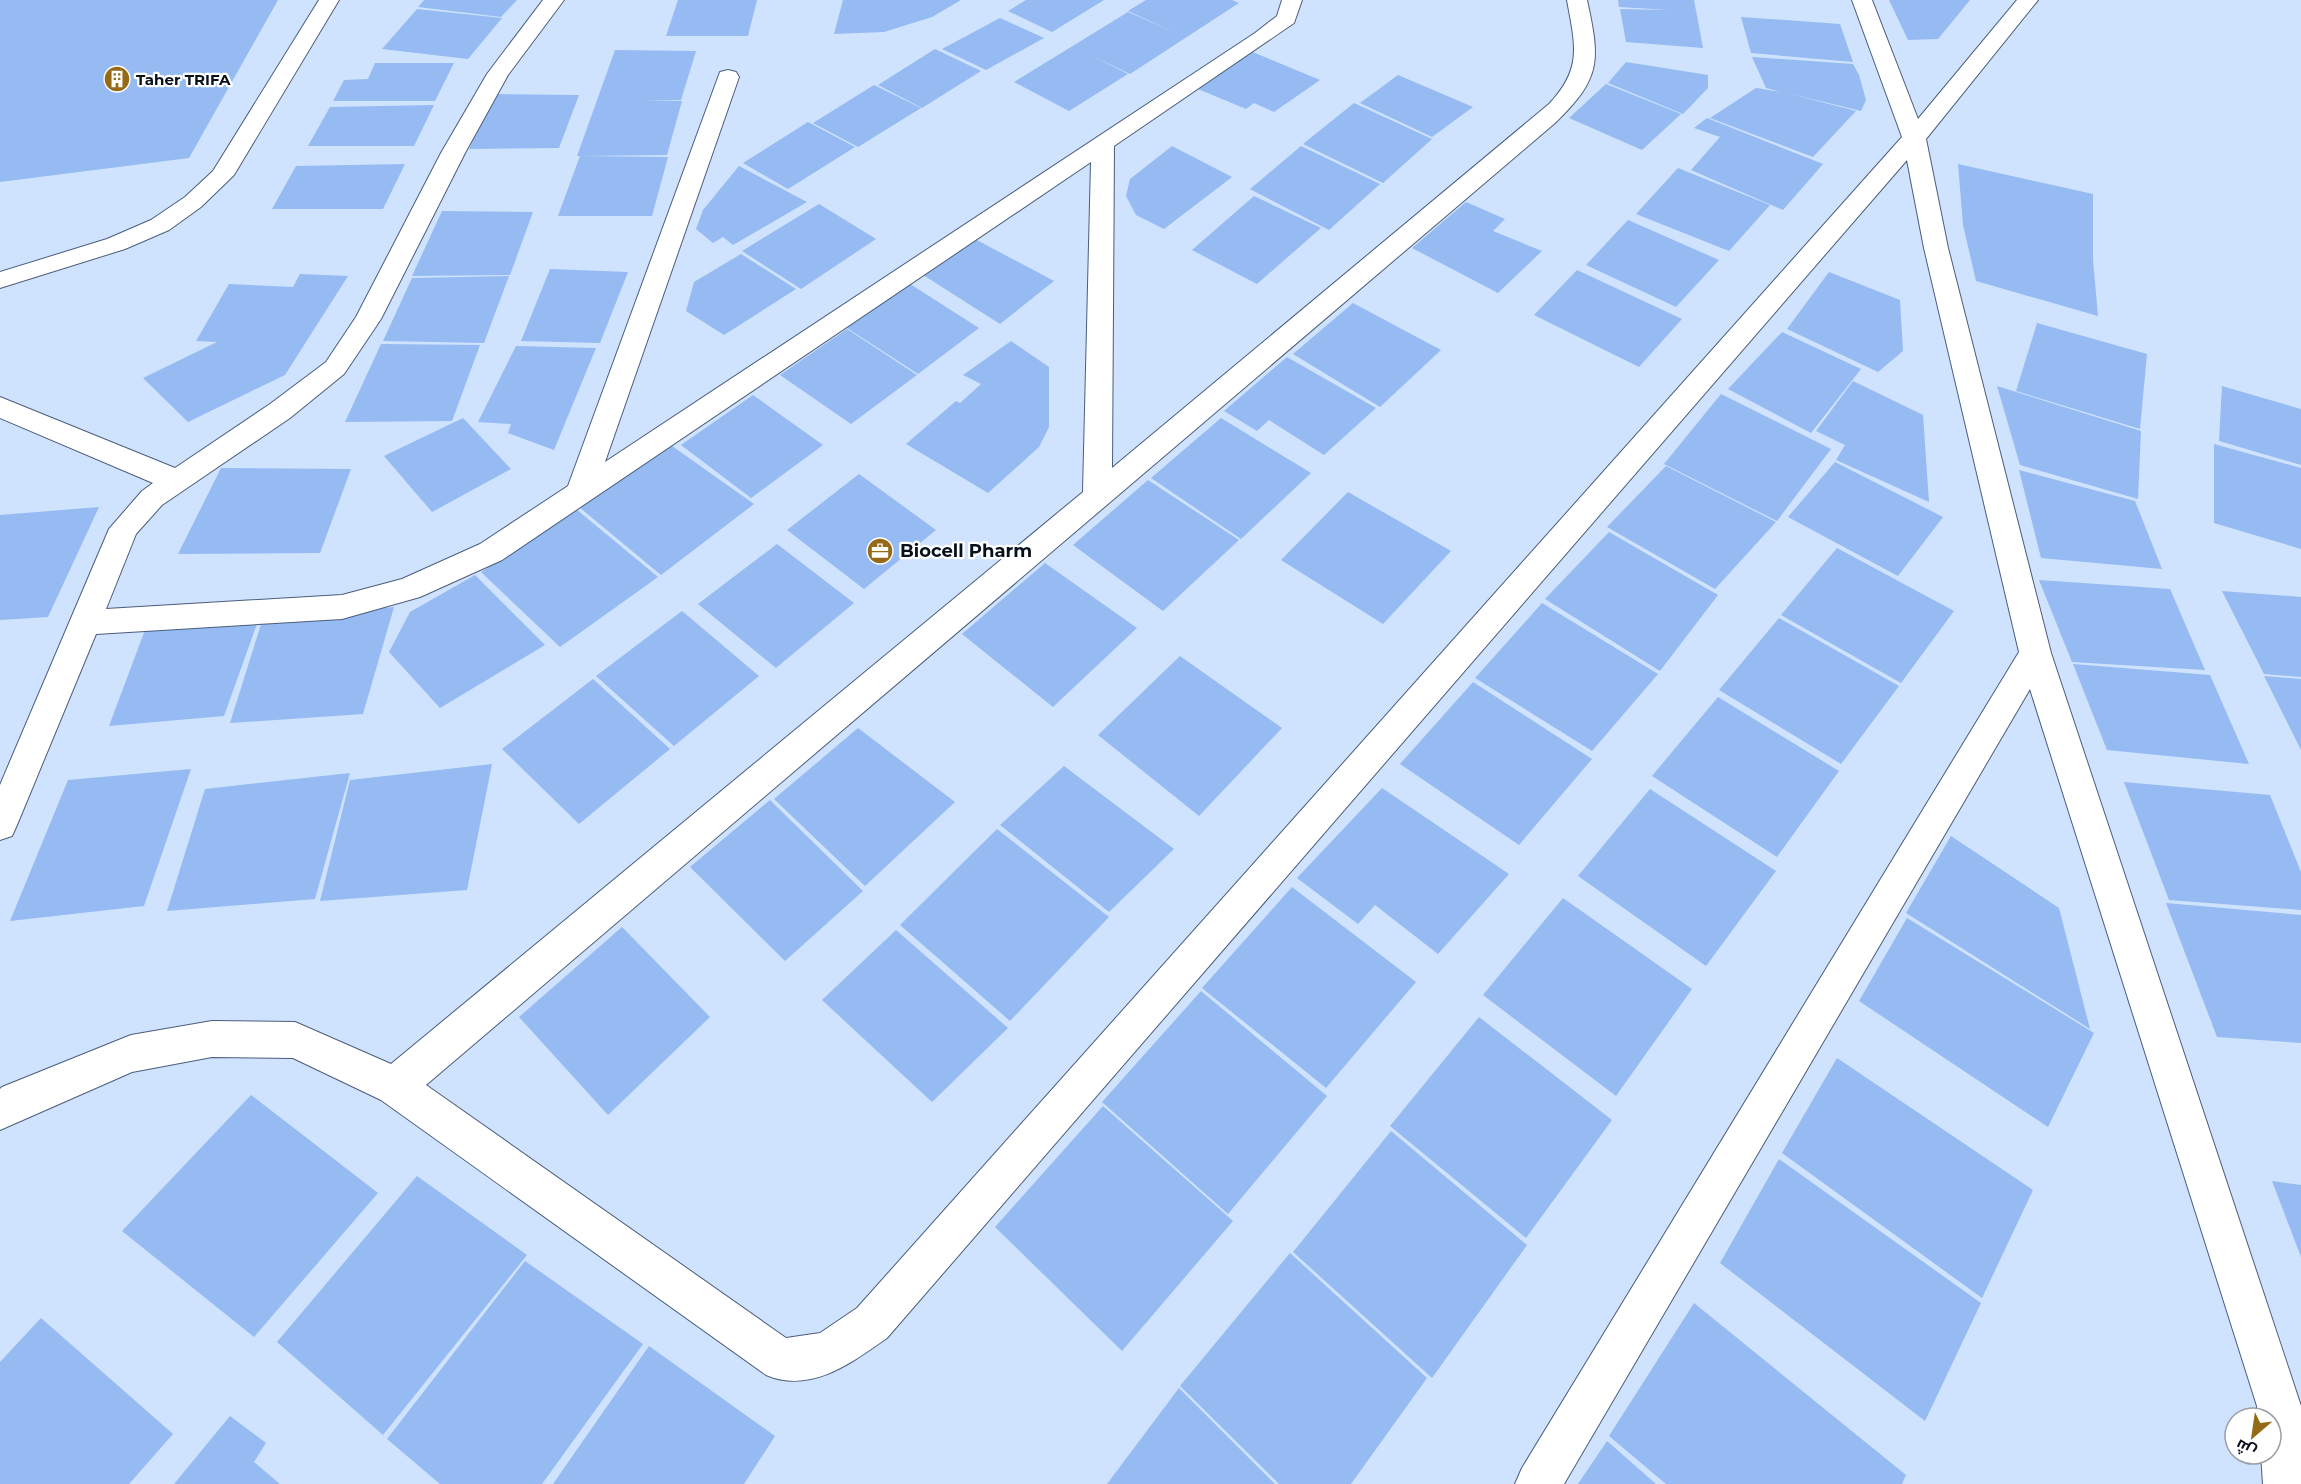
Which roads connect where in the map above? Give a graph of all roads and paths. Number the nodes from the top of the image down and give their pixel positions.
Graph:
1 (329, 0) edge
2 (554, 0) edge
3 (1292, 0) edge
4 (1577, 0) edge
5 (1862, 0) edge
6 (2028, 0) edge
7 (728, 77) dead end
8 (1914, 138) junction
9 (1103, 143) junction
10 (0, 280) edge
11 (0, 407) edge
12 (177, 482) junction
13 (580, 493) junction
14 (1097, 498) junction
15 (86, 622) junction
16 (2035, 653) junction
17 (0, 825) edge
18 (395, 1086) junction
19 (0, 1110) edge
20 (1538, 1484) edge
21 (2286, 1484) edge

1 - 10 street
2 - 12 street
3 - 9 street
4 - 14 street
5 - 8 street
6 - 8 street
7 - 13 street
8 - 16 street
8 - 18 street
9 - 13 street
9 - 14 street
11 - 12 street
12 - 15 street
13 - 15 street
14 - 18 street
15 - 17 street
16 - 20 street
16 - 21 street
18 - 19 street

